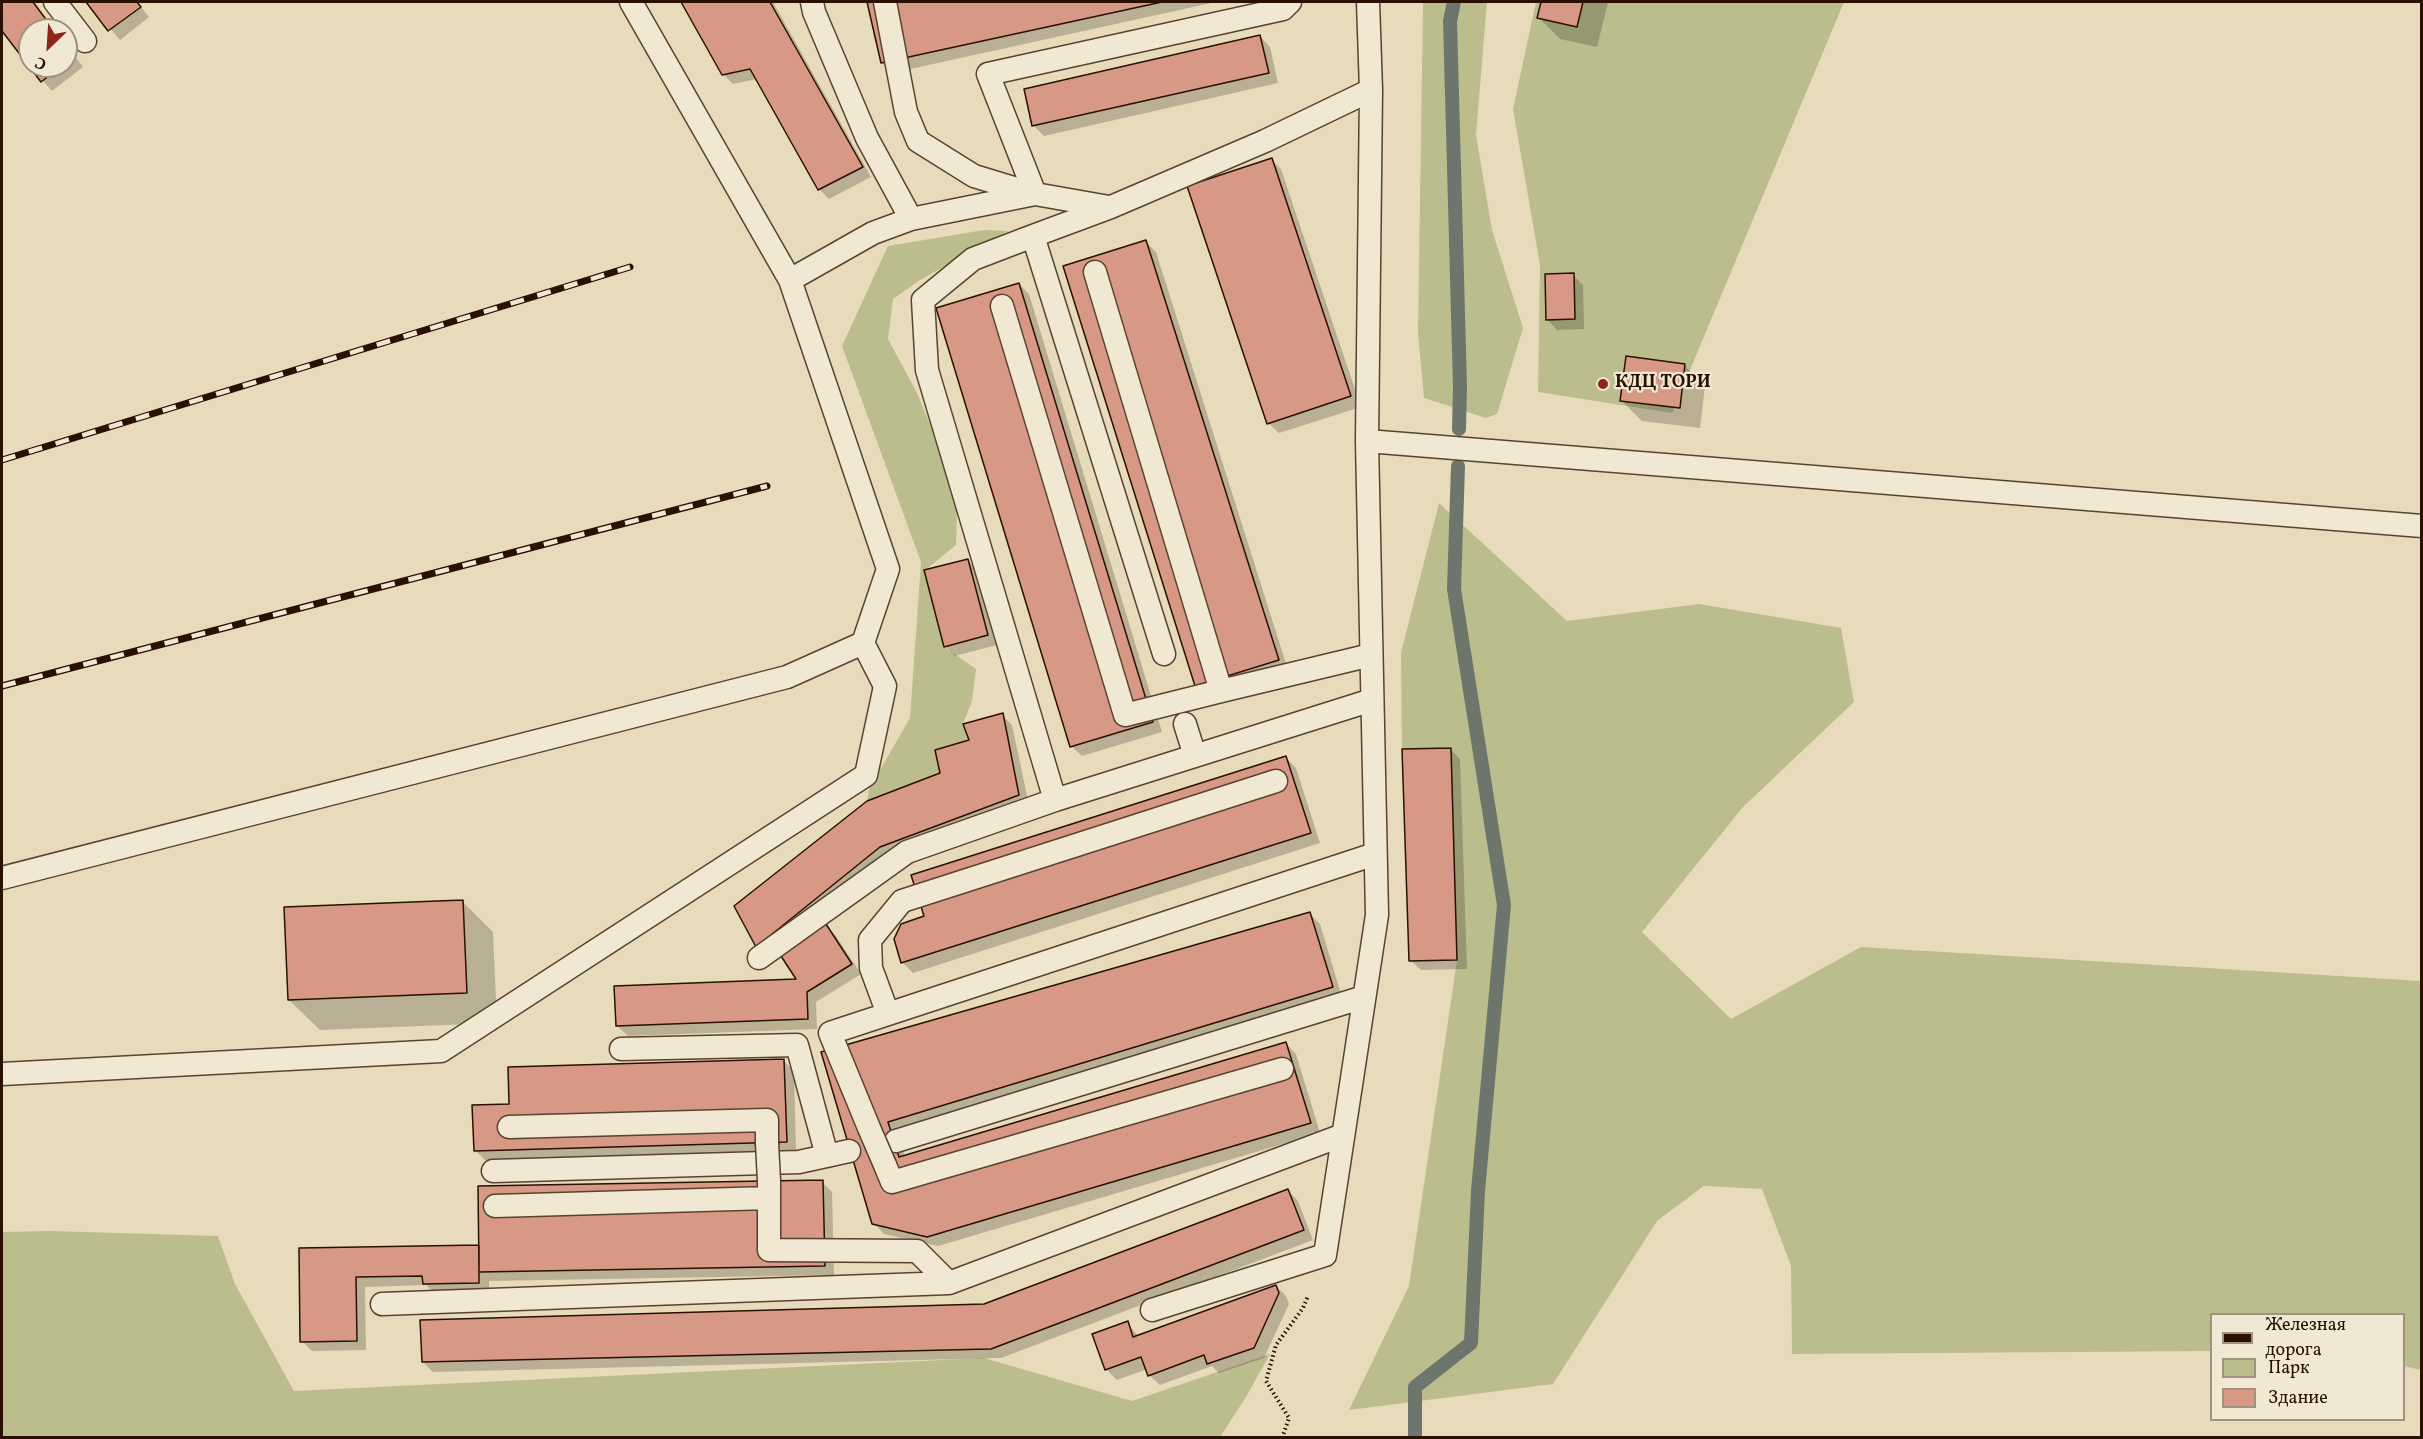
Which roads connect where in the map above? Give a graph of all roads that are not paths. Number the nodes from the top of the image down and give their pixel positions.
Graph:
1 (55, 2) edge
2 (631, 2) edge
3 (885, 2) edge
4 (1290, 2) edge
5 (1368, 2) edge
6 (811, 5) edge
7 (85, 41) dead end
8 (1371, 90) junction
9 (1035, 194) junction
10 (1111, 207) junction
11 (911, 219) junction
12 (1033, 236) junction
13 (1095, 272) dead end
14 (790, 280) junction
15 (1002, 306) dead end
16 (1367, 441) junction
17 (2421, 526) edge
18 (863, 643) junction
19 (1164, 654) dead end
20 (1371, 655) junction
21 (1221, 691) junction
22 (1372, 700) junction
23 (1185, 724) dead end
24 (1195, 756) junction
25 (1276, 781) dead end
26 (1055, 801) junction
27 (1375, 854) junction
28 (2, 878) edge
29 (759, 958) dead end
30 (1364, 997) junction
31 (888, 1014) junction
32 (621, 1048) dead end
33 (1282, 1069) dead end
34 (2, 1074) edge
35 (509, 1127) dead end
36 (1343, 1135) junction
37 (896, 1141) dead end
38 (493, 1171) dead end
39 (769, 1190) junction
40 (495, 1206) dead end
41 (950, 1283) junction
42 (382, 1304) dead end
43 (1152, 1310) dead end

1 - 7 lane
2 - 14 lane
3 - 9 lane
4 - 9 lane
5 - 8 lane
6 - 11 lane
8 - 10 lane
8 - 16 lane
9 - 10 lane
9 - 11 lane
10 - 12 lane
11 - 14 lane
12 - 19 lane
12 - 26 lane
13 - 21 lane
14 - 18 lane
15 - 21 lane
16 - 17 lane
16 - 20 lane
18 - 28 lane
18 - 34 lane
20 - 21 lane
20 - 22 lane
22 - 24 lane
22 - 27 lane
23 - 24 lane
24 - 26 lane
25 - 31 lane
26 - 29 lane
27 - 30 lane
27 - 31 lane
30 - 36 lane
30 - 37 lane
31 - 33 lane, bridge
32 - 38 lane
35 - 39 lane, bridge
36 - 41 lane
36 - 43 lane
39 - 40 lane
39 - 41 lane
41 - 42 lane

